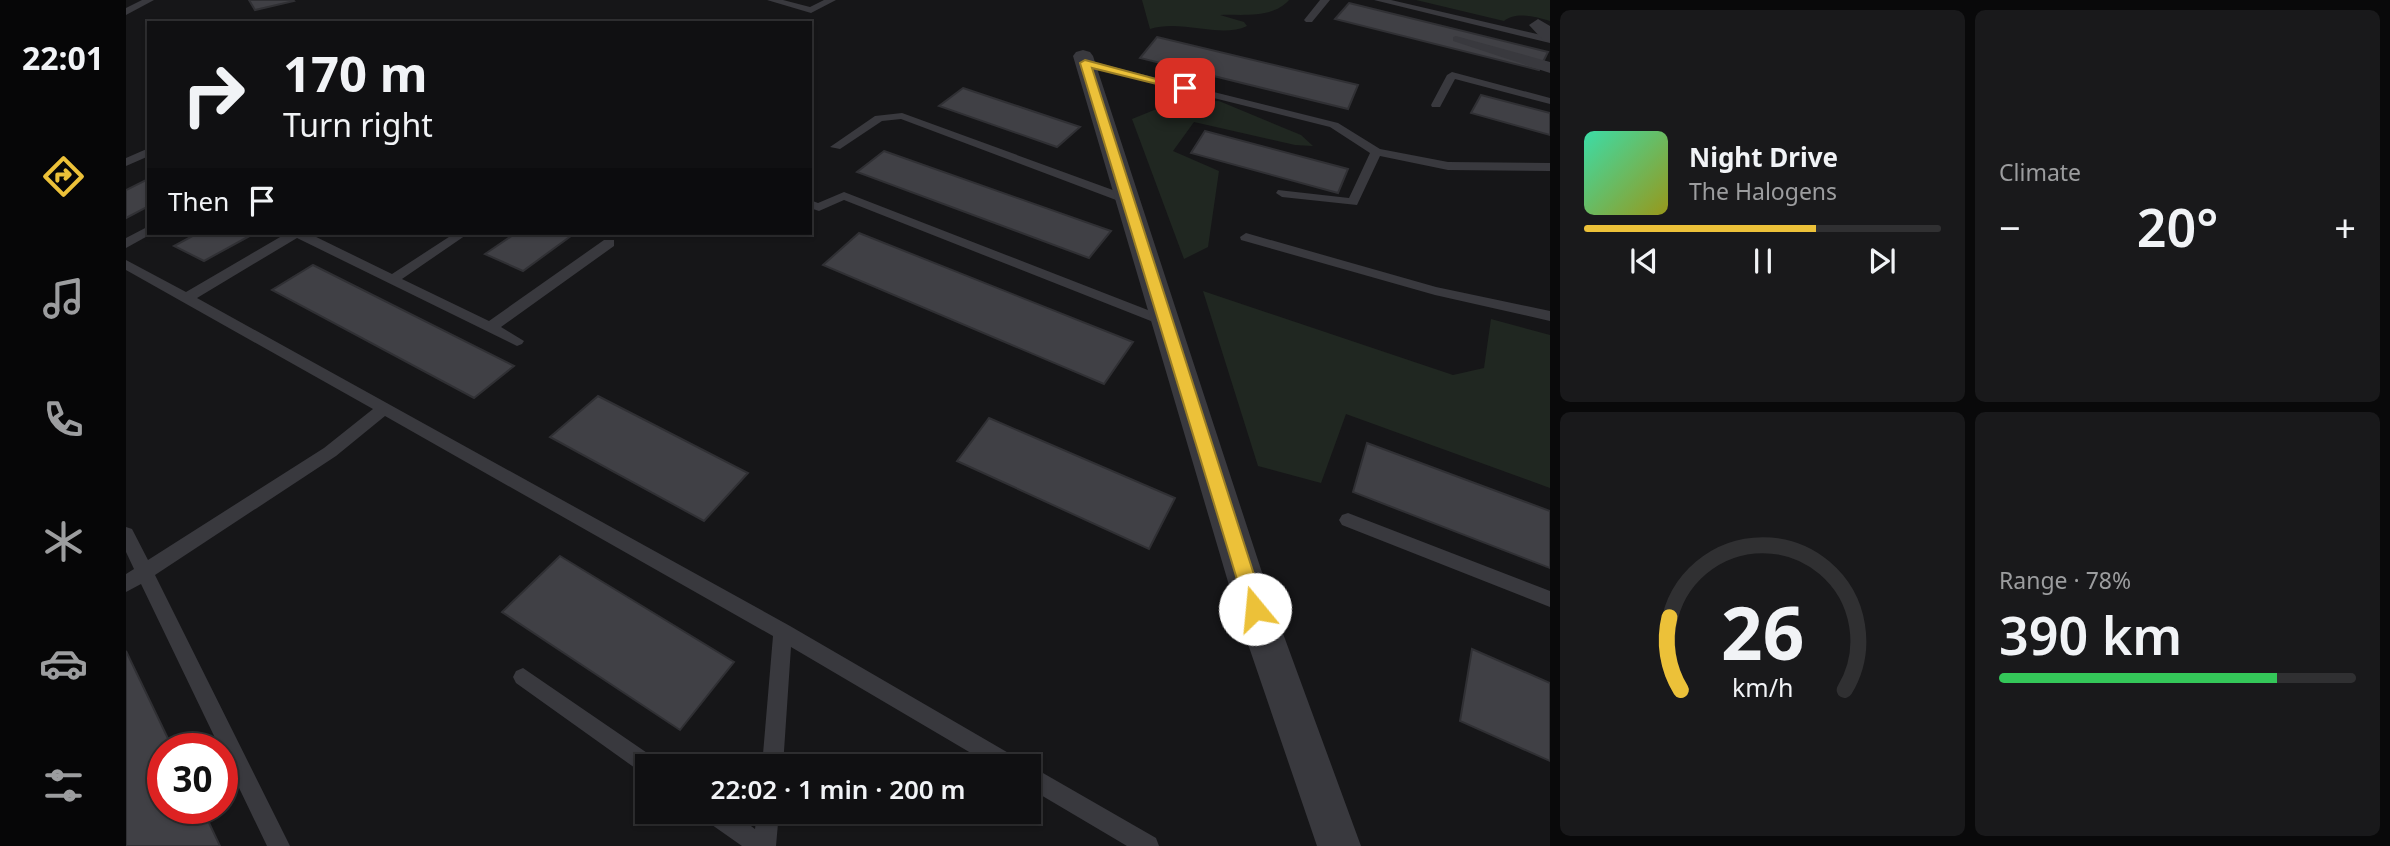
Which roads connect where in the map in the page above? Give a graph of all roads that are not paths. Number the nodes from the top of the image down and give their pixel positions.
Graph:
1 (149, 0) edge
2 (772, 0) edge
3 (831, 0) edge
4 (1325, 0) edge
5 (1380, 0) edge
6 (126, 12) edge
7 (1309, 20) dead end
8 (1547, 32) edge
9 (1084, 59) joint
10 (1550, 65) edge
11 (1550, 70) edge
12 (1550, 101) edge
13 (1436, 105) dead end
14 (836, 147) dead end
15 (147, 152) edge
16 (1376, 152) junction
17 (126, 163) edge
18 (1550, 167) edge
19 (1282, 193) dead end
20 (1128, 200) junction
21 (812, 205) edge
22 (147, 231) edge
23 (294, 235) edge
24 (301, 235) edge
25 (460, 235) edge
26 (1246, 237) dead end
27 (609, 243) dead end
28 (126, 244) edge
29 (126, 264) edge
30 (393, 279) junction
31 (186, 298) junction
32 (1550, 316) edge
33 (1166, 322) junction
34 (491, 327) junction
35 (517, 341) dead end
36 (384, 409) junction
37 (1348, 520) dead end
38 (126, 534) edge
39 (145, 574) junction
40 (126, 584) edge
41 (1550, 599) edge
42 (783, 632) junction
43 (523, 677) dead end
44 (773, 754) edge
45 (991, 754) edge
46 (635, 756) edge
47 (1041, 783) edge
48 (731, 824) edge
49 (766, 824) edge
50 (279, 846) edge
51 (763, 846) edge
52 (1148, 846) edge
53 (1339, 846) edge

1 - 6 lane
2 - 3 lane
4 - 7 lane
5 - 8 lane
9 - 16 lane
9 - 20 street
10 - 11 lane
12 - 13 lane
14 - 20 lane
15 - 17 lane
16 - 18 lane
16 - 19 lane
20 - 33 street
21 - 33 lane
22 - 28 lane
23 - 31 lane
24 - 30 lane
25 - 30 lane
26 - 32 lane
27 - 34 lane
29 - 31 lane
30 - 34 lane
31 - 36 lane
33 - 53 street
34 - 35 lane
36 - 39 lane
36 - 42 lane
37 - 41 lane
38 - 39 lane
39 - 40 lane
39 - 50 lane
42 - 44 lane
42 - 45 lane
43 - 46 lane
47 - 52 lane
48 - 51 lane
49 - 51 lane

